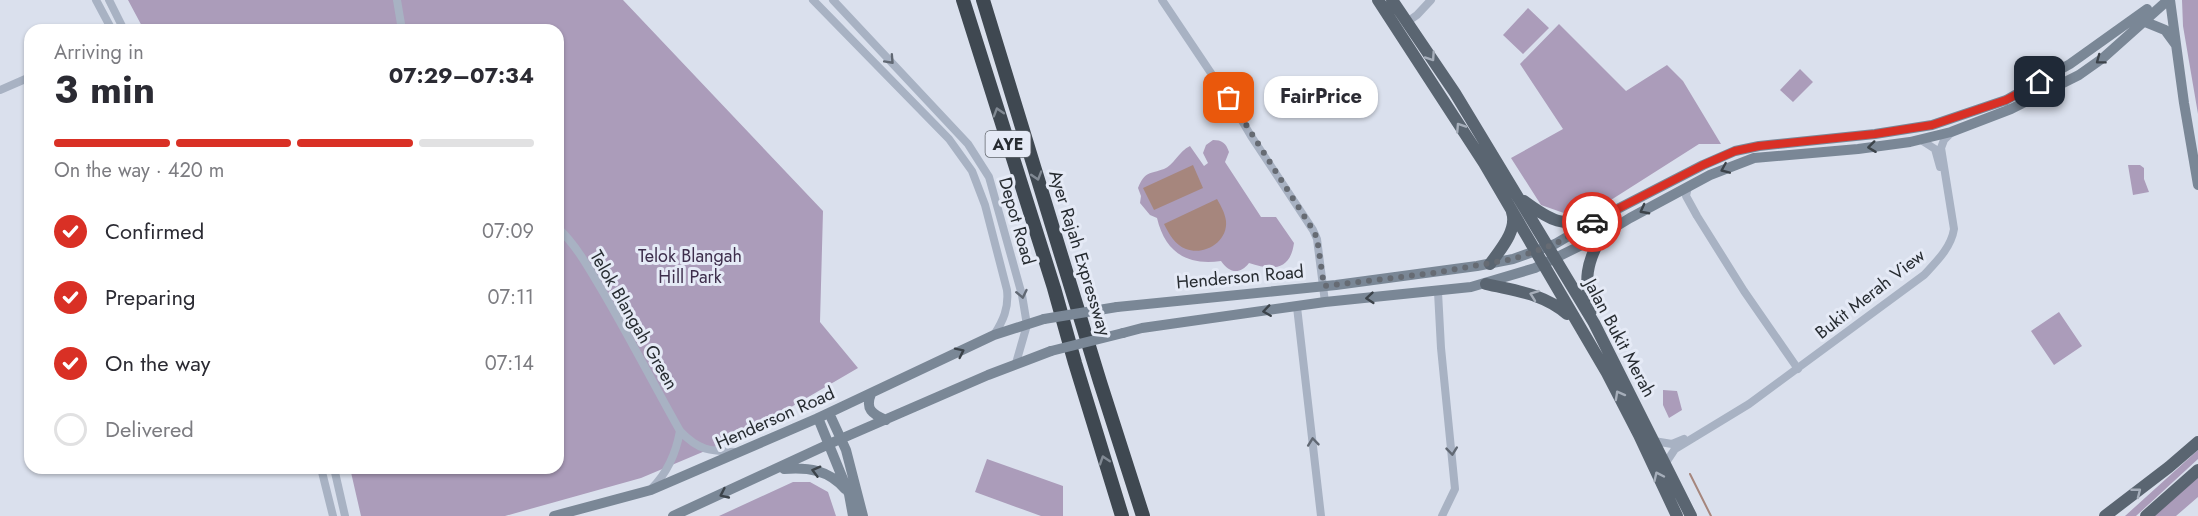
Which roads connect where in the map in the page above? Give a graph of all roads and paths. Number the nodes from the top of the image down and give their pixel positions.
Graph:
1 (96, 0) edge
2 (109, 0) edge
3 (392, 0) edge
4 (397, 0) edge
5 (813, 0) edge
6 (833, 0) edge
7 (963, 0) edge
8 (983, 0) edge
9 (1162, 0) edge
10 (1167, 0) edge
11 (1378, 0) edge
12 (1392, 0) edge
13 (1431, 0) edge
14 (2151, 0) edge
15 (2159, 0) edge
16 (2169, 0) edge
17 (398, 12) junction
18 (2143, 21) junction
19 (1407, 22) junction
20 (109, 24) edge
21 (121, 24) edge
22 (401, 24) edge
23 (2118, 31) junction
24 (2177, 48) junction
25 (24, 80) edge
26 (1221, 82) junction
27 (0, 90) edge
28 (1951, 132) junction
29 (1921, 140) junction
30 (2198, 185) edge
31 (1688, 187) junction
32 (1675, 194) junction
33 (1518, 196) junction
34 (1512, 211) junction
35 (1596, 220) junction
36 (564, 233) edge
37 (1602, 235) junction
38 (1549, 247) junction
39 (1536, 252) junction
40 (1556, 259) junction
41 (1490, 264) junction
42 (1543, 265) junction
43 (1486, 284) junction
44 (1324, 286) junction
45 (1438, 292) junction
46 (1325, 302) junction
47 (1297, 307) junction
48 (1575, 320) junction
49 (1594, 323) junction
50 (1027, 325) junction
51 (994, 335) junction
52 (1016, 363) junction
53 (1795, 368) junction
54 (872, 394) junction
55 (829, 413) junction
56 (818, 418) junction
57 (886, 420) junction
58 (680, 431) junction
59 (841, 439) junction
60 (1654, 441) junction
61 (2198, 442) edge
62 (829, 444) junction
63 (740, 452) junction
64 (1665, 464) junction
65 (774, 470) junction
66 (2198, 470) edge
67 (322, 474) edge
68 (335, 474) edge
69 (651, 490) junction
70 (849, 494) junction
71 (333, 516) edge
72 (345, 516) edge
73 (554, 516) edge
74 (674, 516) edge
75 (853, 516) edge
76 (863, 516) edge
77 (1122, 516) edge
78 (1143, 516) edge
79 (1321, 516) edge
80 (1442, 516) edge
81 (1677, 516) edge
82 (1691, 516) edge
83 (2105, 516) edge
84 (2146, 516) edge

1 - 20 street
2 - 21 street
3 - 17 street
4 - 17 street
5 - 51 street, Depot Road
6 -> 50 street, Depot Road
77 -> 7 highway, Ayer Rajah Expressway / AYE
8 -> 78 highway, Ayer Rajah Expressway / AYE
9 - 26 street
10 - 26 street
34 -> 11 main road, Jalan Bukit Merah
12 - 19 main road, Jalan Bukit Merah
13 - 19 street
14 - 23 main road
15 - 23 main road, Henderson Road
16 - 18 main road, Henderson Road
16 - 24 main road
17 - 22 street
18 - 24 main road
18 -> 28 main road, Henderson Road
19 -> 33 main road, Jalan Bukit Merah
23 - 35 main road, Henderson Road
24 - 30 main road
25 - 27 street
26 - 44 street
28 - 29 main road, Henderson Road
28 - 53 street, Bukit Merah View
29 -> 31 main road, Henderson Road
29 - 53 street, Bukit Merah View
31 - 32 main road, Henderson Road
31 - 53 street
32 -> 37 main road, Henderson Road
32 - 53 street
33 - 35 main road
33 - 38 main road, Jalan Bukit Merah
34 - 39 main road, Jalan Bukit Merah
34 - 41 main road
35 - 38 main road, Henderson Road
36 - 58 street, Telok Blangah Green
37 - 40 main road, Henderson Road
37 - 49 main road
38 - 39 main road, Henderson Road
38 - 40 main road, Jalan Bukit Merah
39 - 41 main road, Henderson Road
39 - 42 main road, Jalan Bukit Merah
40 - 42 main road, Henderson Road
40 - 49 main road, Jalan Bukit Merah
41 - 44 main road, Henderson Road
42 - 43 main road, Henderson Road
42 - 48 main road, Jalan Bukit Merah
43 - 45 main road, Henderson Road
48 -> 43 main road
44 - 46 street
44 - 50 main road, Henderson Road, bridge
45 -> 46 main road, Henderson Road
45 -> 80 street
46 - 47 main road, Henderson Road
47 -> 52 main road, Henderson Road, bridge
79 -> 47 street, Henderson Road
81 -> 48 main road, Jalan Bukit Merah
49 - 60 main road, Jalan Bukit Merah
50 - 51 main road, Henderson Road
50 - 52 street, Depot Road
54 -> 51 main road, Henderson Road
52 - 57 main road, Henderson Road
53 - 60 street, Bukit Merah View
53 - 64 street, Bukit Merah View
54 - 55 main road, Henderson Road
54 - 57 main road
55 - 56 main road, Henderson Road
55 - 59 main road
56 - 62 main road
56 - 63 main road, Henderson Road
57 - 59 main road, Henderson Road
58 - 63 street, Telok Blangah Green
58 - 69 street
59 - 62 main road, Henderson Road
59 - 76 main road
60 - 64 main road, Jalan Bukit Merah
83 -> 61 main road
62 - 65 main road, Henderson Road
62 - 70 main road
63 - 69 main road, Henderson Road
64 - 82 main road, Jalan Bukit Merah
70 -> 65 main road
65 -> 74 main road, Henderson Road
66 - 84 main road
67 - 71 street
68 - 72 street
69 - 73 main road, Henderson Road
70 - 75 main road

